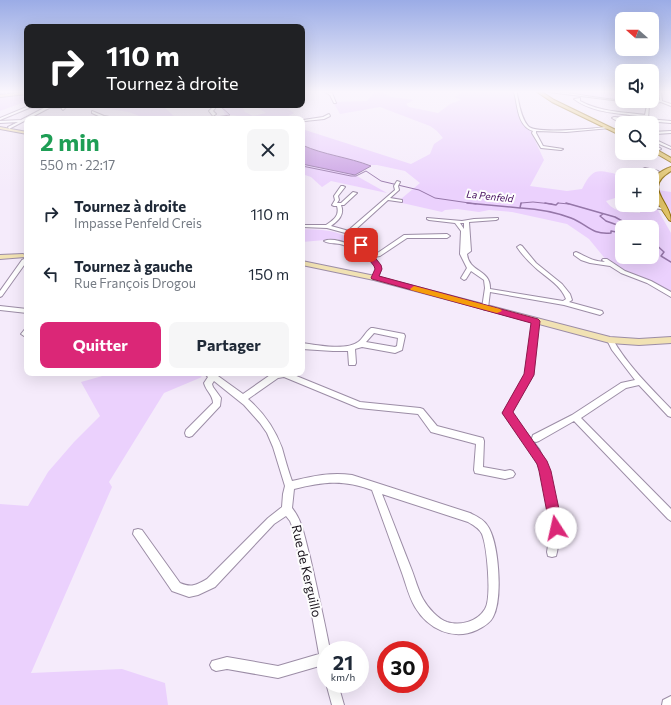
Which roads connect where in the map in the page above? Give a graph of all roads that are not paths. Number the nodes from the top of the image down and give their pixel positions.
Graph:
1 (16, 125) edge
2 (525, 125) edge
3 (602, 125) edge
4 (0, 128) edge
5 (9, 128) junction
6 (608, 128) junction
7 (535, 131) junction
8 (24, 132) edge
9 (615, 132) edge
10 (671, 132) edge
11 (659, 133) edge
12 (659, 143) edge
13 (659, 148) edge
14 (671, 148) edge
15 (561, 149) dead end
16 (659, 152) edge
17 (671, 154) edge
18 (671, 161) edge
19 (671, 169) edge
20 (659, 170) edge
21 (398, 182) dead end
22 (343, 187) dead end
23 (355, 193) dead end
24 (387, 199) junction
25 (400, 201) dead end
26 (659, 203) edge
27 (337, 205) junction
28 (327, 207) dead end
29 (659, 208) edge
30 (663, 209) junction
31 (429, 219) dead end
32 (496, 219) dead end
33 (671, 219) edge
34 (456, 221) junction
35 (466, 222) junction
36 (671, 225) edge
37 (305, 226) edge
38 (327, 226) junction
39 (351, 233) junction
40 (447, 236) dead end
41 (327, 241) dead end
42 (520, 247) dead end
43 (463, 254) junction
44 (576, 254) dead end
45 (0, 256) edge
46 (371, 256) junction
47 (24, 257) edge
48 (24, 259) edge
49 (305, 264) edge
50 (470, 268) junction
51 (375, 278) junction
52 (464, 278) dead end
53 (488, 290) junction
54 (0, 295) edge
55 (671, 295) edge
56 (564, 303) junction
57 (0, 308) edge
58 (486, 308) junction
59 (24, 311) edge
60 (600, 313) dead end
61 (536, 321) junction
62 (610, 340) junction
63 (671, 340) edge
64 (361, 344) junction
65 (305, 346) edge
66 (351, 349) junction
67 (352, 363) dead end
68 (211, 376) edge
69 (215, 376) edge
70 (275, 376) edge
71 (289, 376) edge
72 (641, 382) junction
73 (243, 398) junction
74 (671, 414) edge
75 (574, 417) junction
76 (189, 434) dead end
77 (536, 438) dead end
78 (510, 474) dead end
79 (290, 486) junction
80 (376, 487) junction
81 (287, 510) junction
82 (671, 516) edge
83 (138, 534) dead end
84 (552, 552) dead end
85 (322, 641) edge
86 (317, 661) edge
87 (216, 665) dead end
88 (335, 693) edge
89 (671, 702) edge
90 (338, 705) edge
91 (668, 705) edge

1 - 5 street
2 - 7 street
3 - 6 main road
4 - 5 street
5 - 8 street
6 - 7 street
6 - 9 main road
7 - 15 street
10 - 11 street
12 - 14 street
13 - 17 main road
16 - 18 main road
18 - 20 main road
19 - 30 main road
21 - 24 street
22 - 27 street
23 - 27 street
24 - 25 street
24 - 39 street
26 - 30 main road
27 - 28 street
27 - 38 street
29 - 30 street
30 - 33 main road
30 - 36 main road
31 - 34 street
32 - 35 street
34 - 35 street
34 - 43 street
35 - 43 street
37 - 38 street
38 - 39 street
39 - 46 street
40 - 46 street
41 - 46 street
42 - 56 street
43 - 50 street
44 - 55 street
45 - 47 street
46 - 51 street
48 - 54 street
49 - 51 street
50 - 52 street
50 - 53 street
51 - 58 street
53 - 56 street
53 - 58 street
56 - 60 street
57 - 59 street
58 - 61 street
61 - 62 street
61 - 84 street
62 - 63 street
62 - 72 street
64 - 64 street
64 - 66 street
65 - 66 street
66 - 67 street
68 - 76 street
69 - 73 street, Rue de Kerguillo
70 - 73 street
71 - 78 street
72 - 74 street
72 - 75 street
73 - 79 street, Rue de Kerguillo
75 - 77 street
75 - 82 street
79 - 80 street
79 - 81 street, Rue de Kerguillo
80 - 80 street
81 - 83 street
81 - 85 street, Rue de Kerguillo
86 - 87 street
88 - 90 street
89 - 91 street

